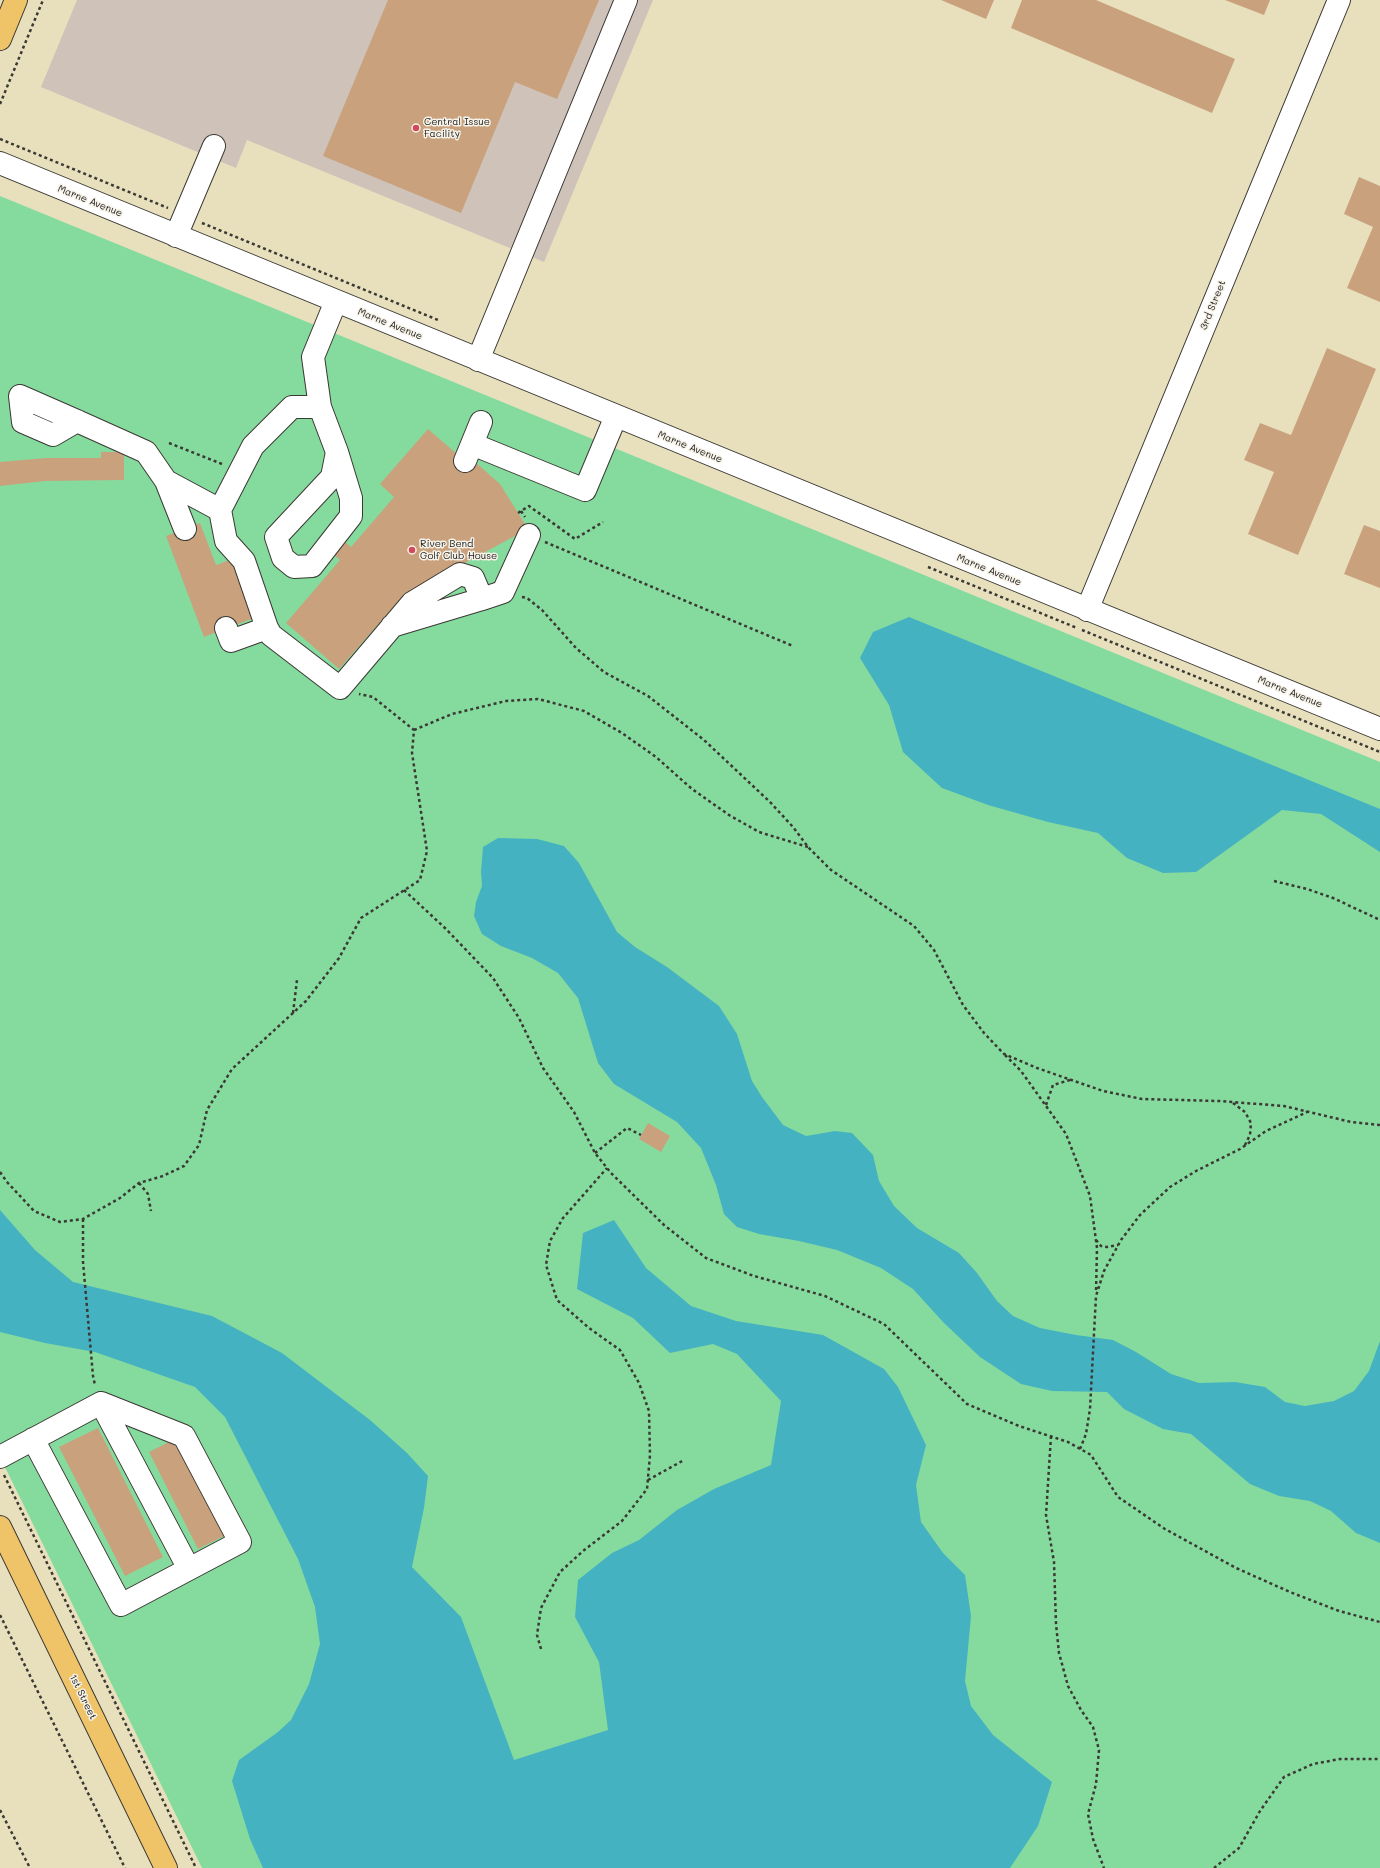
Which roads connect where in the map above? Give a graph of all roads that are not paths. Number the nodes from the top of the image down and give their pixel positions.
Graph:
1 (16, 0) edge
2 (626, 0) edge
3 (1339, 0) edge
4 (0, 39) edge
5 (214, 146) dead end
6 (0, 164) edge
7 (176, 236) junction
8 (336, 301) junction
9 (478, 360) junction
10 (320, 407) junction
11 (616, 416) junction
12 (77, 421) dead end
13 (482, 422) dead end
14 (337, 452) junction
15 (166, 481) junction
16 (220, 510) junction
17 (185, 529) dead end
18 (529, 535) road end
19 (482, 599) junction
20 (1087, 610) junction
21 (392, 626) junction
22 (226, 628) dead end
23 (267, 628) junction
24 (1380, 729) edge
25 (101, 1403) junction
26 (33, 1439) junction
27 (2, 1465) edge
28 (0, 1527) edge
29 (189, 1569) junction
30 (166, 1868) edge

1 - 4 main road
2 - 9 street
3 - 20 street, 3rd Street
5 - 7 street
6 - 7 street, Marne Avenue
7 - 8 street, Marne Avenue
8 - 9 street, Marne Avenue
8 - 10 street
9 - 11 street, Marne Avenue
10 - 14 street
10 - 16 street
11 - 13 street
11 - 20 street, Marne Avenue
12 - 15 street
14 - 14 street
15 - 16 street
15 - 17 street
16 - 23 street
18 - 19 street
19 - 21 street
19 - 21 street
20 - 24 street, Marne Avenue
21 - 23 street
22 - 23 street
25 - 26 street
25 - 29 street
25 - 29 street
26 - 27 street
26 - 29 street
28 - 30 main road, 1st Street

